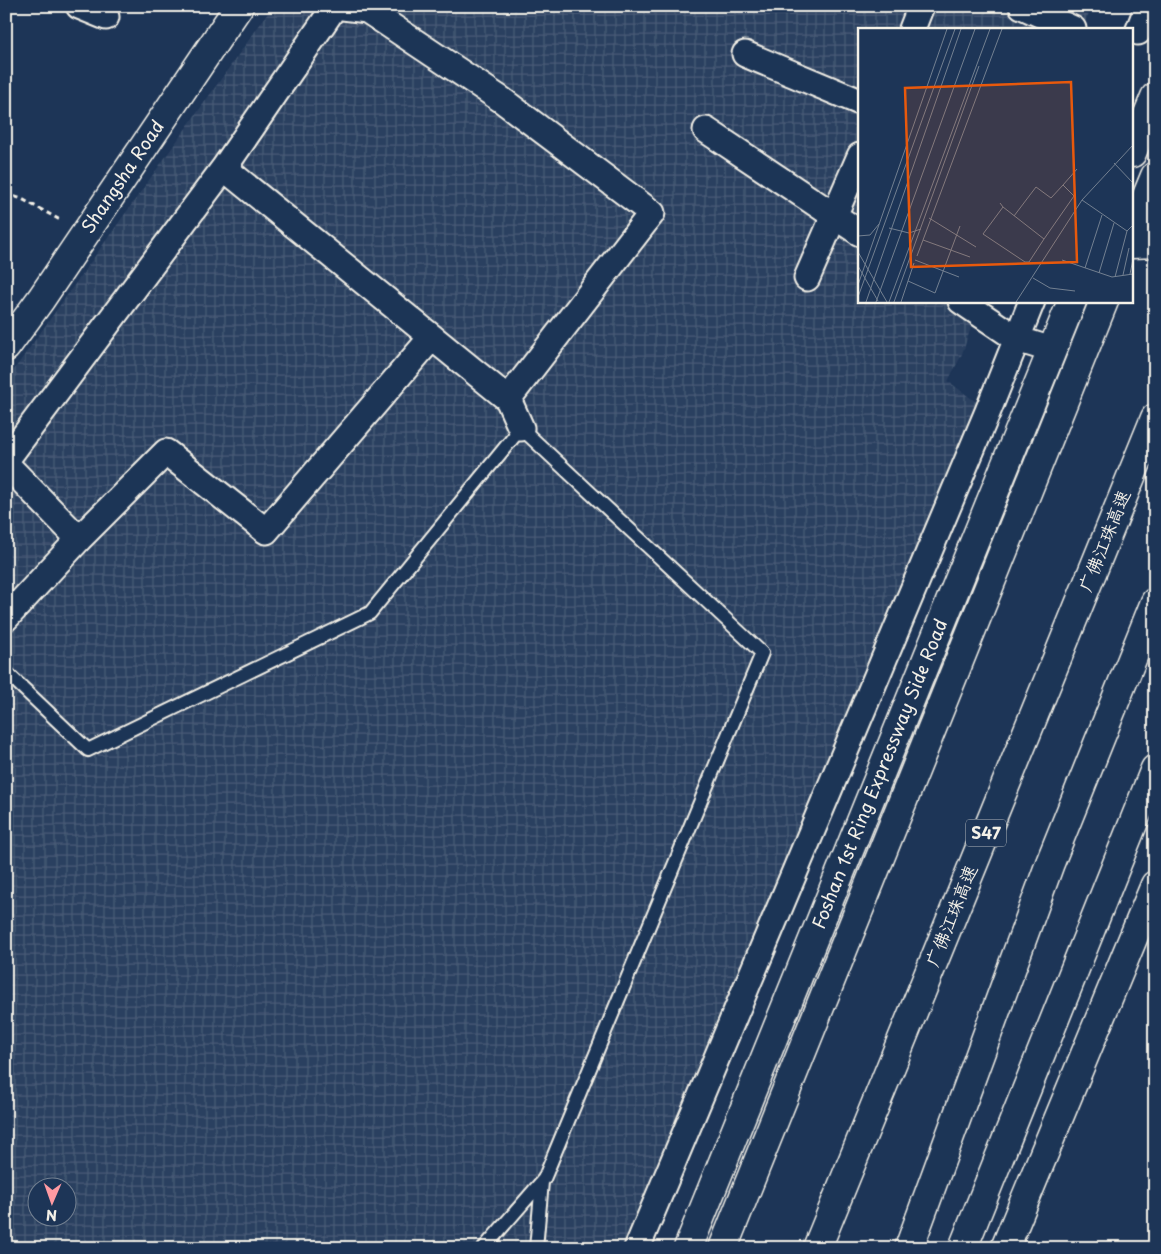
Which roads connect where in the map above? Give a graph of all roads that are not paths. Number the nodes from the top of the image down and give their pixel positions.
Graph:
1 (79, 6) edge
2 (239, 6) edge
3 (922, 6) edge
4 (1022, 6) edge
5 (1148, 6) edge
6 (106, 17) dead end
7 (912, 28) edge
8 (1071, 28) edge
9 (1138, 32) dead end
10 (744, 54) dead end
11 (1155, 97) edge
12 (858, 101) edge
13 (706, 130) dead end
14 (1134, 148) edge
15 (858, 161) edge
16 (224, 168) junction
17 (1155, 176) edge
18 (834, 216) junction
19 (1134, 227) edge
20 (858, 232) edge
21 (1155, 243) edge
22 (1134, 244) edge
23 (807, 278) dead end
24 (962, 302) edge
25 (1032, 302) edge
26 (1072, 302) edge
27 (1104, 302) edge
28 (432, 337) junction
29 (1017, 339) junction
30 (6, 347) edge
31 (1052, 350) junction
32 (508, 398) junction
33 (1155, 418) edge
34 (521, 428) junction
35 (6, 460) edge
36 (6, 464) edge
37 (79, 539) junction
38 (1155, 602) edge
39 (6, 618) edge
40 (6, 672) edge
41 (1155, 769) edge
42 (1155, 885) edge
43 (542, 1182) junction
44 (484, 1248) edge
45 (536, 1248) edge
46 (637, 1248) edge
47 (688, 1248) edge
48 (723, 1248) edge
49 (817, 1248) edge
50 (909, 1248) edge
51 (963, 1248) edge
52 (1006, 1248) edge

1 - 6 street
2 - 30 main road, Shangsha Road
3 - 7 street
4 - 8 street
5 - 9 street
10 - 12 street
11 - 14 main road
13 - 18 street
15 - 18 street
16 - 28 street
16 - 32 street
16 - 35 street
17 - 19 main road
18 - 20 street
18 - 23 street
21 - 22 main road
24 - 29 street
25 - 29 street
26 - 31 main road, Foshan 1st Ring Expressway Side Road
27 - 48 main road, Foshan 1st Ring Expressway Side Road
28 - 32 street
28 - 37 street
29 - 31 street
29 - 46 street
31 - 47 main road, Foshan 1st Ring Expressway Side Road
32 - 34 street
33 - 49 main road, 广佛江珠高速 / S47
34 - 40 lane
34 - 43 lane
36 - 37 street
37 - 39 street
38 - 50 main road
41 - 51 main road
42 - 52 main road
43 - 44 lane
43 - 45 lane

